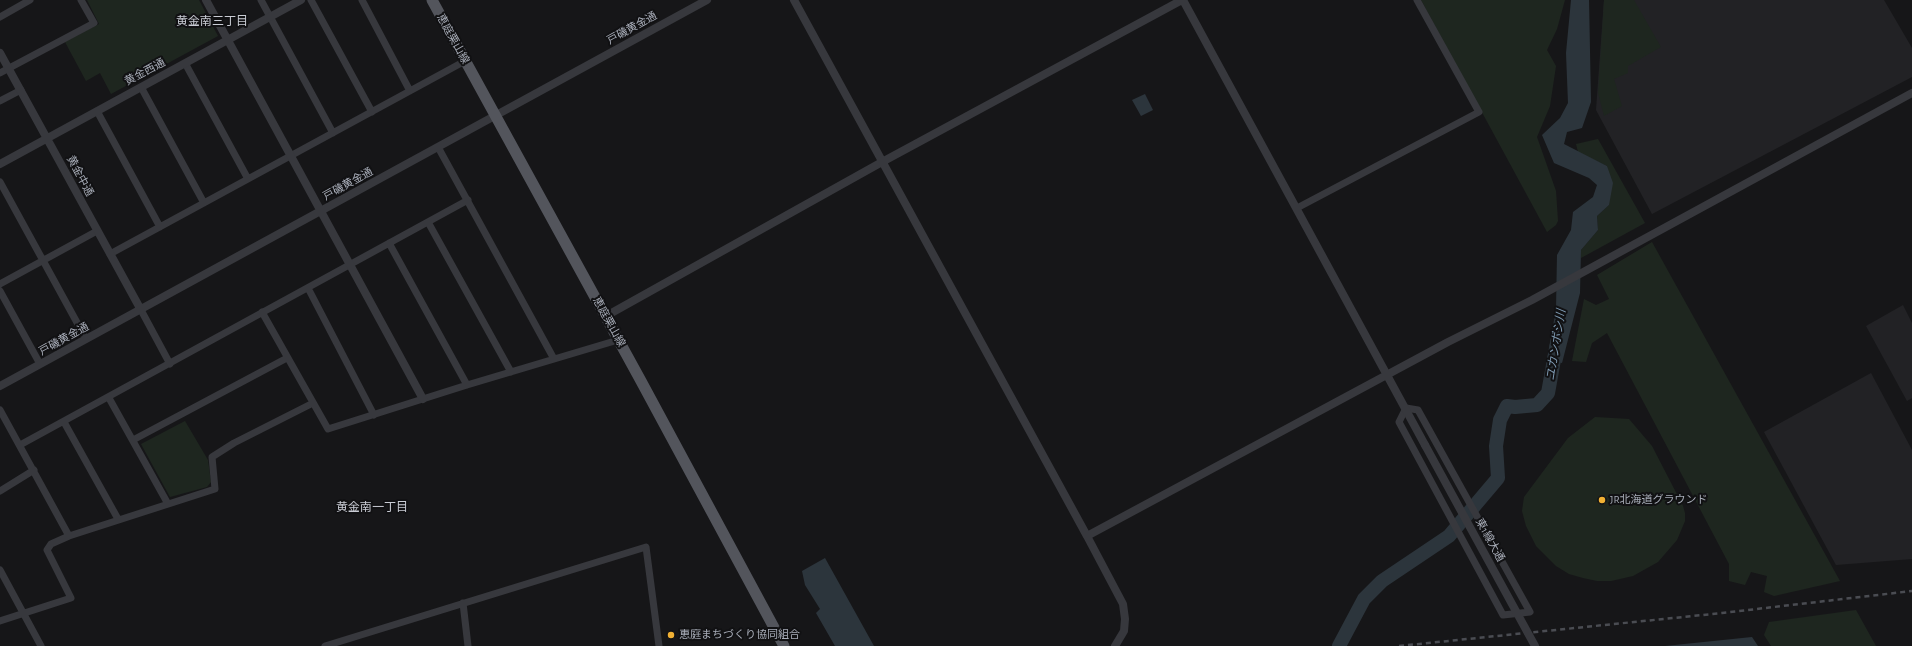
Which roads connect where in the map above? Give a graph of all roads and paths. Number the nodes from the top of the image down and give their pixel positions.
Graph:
1 (30, 0) edge
2 (81, 0) edge
3 (206, 0) edge
4 (261, 0) edge
5 (301, 0) edge
6 (311, 0) edge
7 (362, 0) edge
8 (432, 0) edge
9 (707, 0) edge
10 (794, 0) edge
11 (1182, 0) edge
12 (1417, 0) edge
13 (0, 17) edge
14 (271, 17) junction
15 (228, 40) junction
16 (0, 53) edge
17 (465, 61) junction
18 (185, 63) junction
19 (9, 68) junction
20 (0, 73) edge
21 (141, 87) junction
22 (21, 90) junction
23 (410, 91) junction
24 (1912, 93) edge
25 (0, 101) edge
26 (96, 111) junction
27 (372, 112) junction
28 (495, 116) junction
29 (333, 133) junction
30 (47, 138) junction
31 (438, 147) junction
32 (291, 156) junction
33 (882, 162) junction
34 (0, 164) edge
35 (248, 179) junction
36 (0, 182) edge
37 (468, 200) junction
38 (204, 203) junction
39 (1297, 208) junction
40 (321, 211) junction
41 (428, 222) junction
42 (160, 227) junction
43 (97, 231) junction
44 (389, 243) junction
45 (110, 254) junction
46 (43, 261) junction
47 (350, 265) junction
48 (0, 284) edge
49 (308, 288) junction
50 (0, 291) edge
51 (141, 310) junction
52 (262, 312) junction
53 (606, 316) junction
54 (86, 339) junction
55 (618, 340) junction
56 (287, 358) junction
57 (554, 359) junction
58 (40, 364) junction
59 (170, 364) junction
60 (511, 372) junction
61 (1387, 375) junction
62 (467, 385) junction
63 (0, 386) edge
64 (109, 398) junction
65 (423, 399) junction
66 (313, 403) junction
67 (1406, 408) junction
68 (0, 410) edge
69 (374, 415) junction
70 (64, 422) junction
71 (133, 440) junction
72 (20, 445) junction
73 (34, 470) junction
74 (0, 491) edge
75 (168, 504) junction
76 (118, 520) junction
77 (69, 536) junction
78 (1087, 536) junction
79 (0, 570) edge
80 (463, 603) junction
81 (23, 613) junction
82 (0, 621) edge
83 (41, 646) edge
84 (325, 646) edge
85 (468, 646) edge
86 (659, 646) edge
87 (784, 646) edge
88 (1115, 646) edge
89 (1534, 646) edge

1 - 13 street
2 - 19 street
3 - 15 street
4 - 14 street
5 - 14 street, 黄金西通
6 - 27 street
7 - 23 street
8 - 17 main road, 恵庭栗山線
9 - 28 street, 戸磯黄金通
10 - 33 street
11 - 33 street
11 - 39 street, 東1線大通
12 - 39 street
14 - 15 street, 黄金西通
14 - 29 street
15 - 18 street, 黄金西通
15 - 32 street
16 - 19 street, 黄金中通
17 - 23 street
17 - 28 main road, 恵庭栗山線
18 - 21 street, 黄金西通
18 - 35 street
19 - 20 street
19 - 22 street, 黄金中通
21 - 26 street, 黄金西通
21 - 38 street
22 - 25 street
22 - 30 street, 黄金中通
23 - 27 street
24 - 61 street
26 - 30 street, 黄金西通
26 - 42 street
27 - 29 street
28 - 31 street, 戸磯黄金通
28 - 53 main road, 恵庭栗山線
29 - 32 street
30 - 34 street, 黄金西通
30 - 43 street, 黄金中通
31 - 37 street
31 - 40 street, 戸磯黄金通
32 - 35 street
32 - 40 street
33 - 53 street
33 - 78 street
35 - 38 street
36 - 46 street
37 - 41 street
37 - 57 street
38 - 42 street
39 - 61 street, 東1線大通
40 - 47 street
40 - 51 street, 戸磯黄金通
41 - 44 street
41 - 60 street
42 - 45 street
43 - 45 street, 黄金中通
43 - 46 street
44 - 47 street
44 - 62 street
45 - 51 street, 黄金中通
46 - 48 street
46 - 54 street
47 - 49 street
47 - 65 street
49 - 52 street
49 - 69 street
50 - 58 street
51 - 54 street, 戸磯黄金通
51 - 59 street
52 - 56 street
52 - 59 street
53 - 55 main road, 恵庭栗山線
54 - 58 street, 戸磯黄金通
55 - 57 street
55 - 87 main road, 恵庭栗山線
56 - 66 street
56 - 71 street
57 - 60 street
58 - 63 street, 戸磯黄金通
59 - 64 street
60 - 62 street
61 - 67 street, 東1線大通
61 - 78 street
62 - 65 street
64 - 70 street
64 - 71 street
65 - 69 street
66 - 69 street
66 - 75 street
67 - 67 street
67 - 89 street, 東1線大通, bridge
68 - 72 street
70 - 72 street
70 - 76 street
71 - 75 street
72 - 73 street
73 - 74 street
73 - 77 street
75 - 76 street
76 - 77 street
77 - 81 street
78 - 88 street
79 - 81 street
80 - 84 street
80 - 85 street
80 - 86 street
81 - 82 street
81 - 83 street

